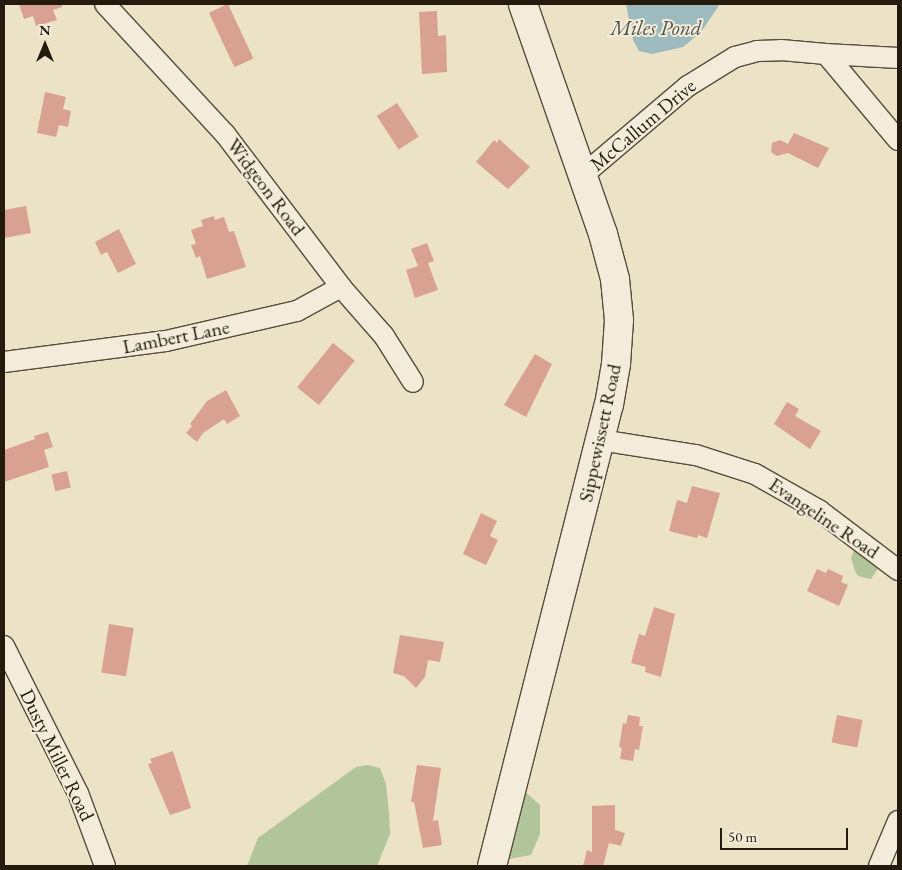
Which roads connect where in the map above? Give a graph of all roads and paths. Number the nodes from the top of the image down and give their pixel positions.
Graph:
1 (105, 4) edge
2 (523, 4) edge
3 (826, 54) junction
4 (898, 58) edge
5 (898, 140) edge
6 (583, 175) junction
7 (341, 287) junction
8 (4, 362) edge
9 (413, 382) dead end
10 (600, 440) junction
11 (898, 570) edge
12 (4, 646) edge
13 (898, 821) edge
14 (106, 866) edge
15 (492, 866) edge
16 (879, 866) edge

1 - 7 street, Widgeon Road
2 - 6 main road, Sippewissett Road
3 - 4 street, McCallum Drive
3 - 5 street
3 - 6 street, McCallum Drive
6 - 10 main road, Sippewissett Road
7 - 8 street, Lambert Lane
7 - 9 street, Widgeon Road
10 - 11 street, Evangeline Road
10 - 15 main road, Sippewissett Road
12 - 14 street, Dusty Miller Road
13 - 16 street

